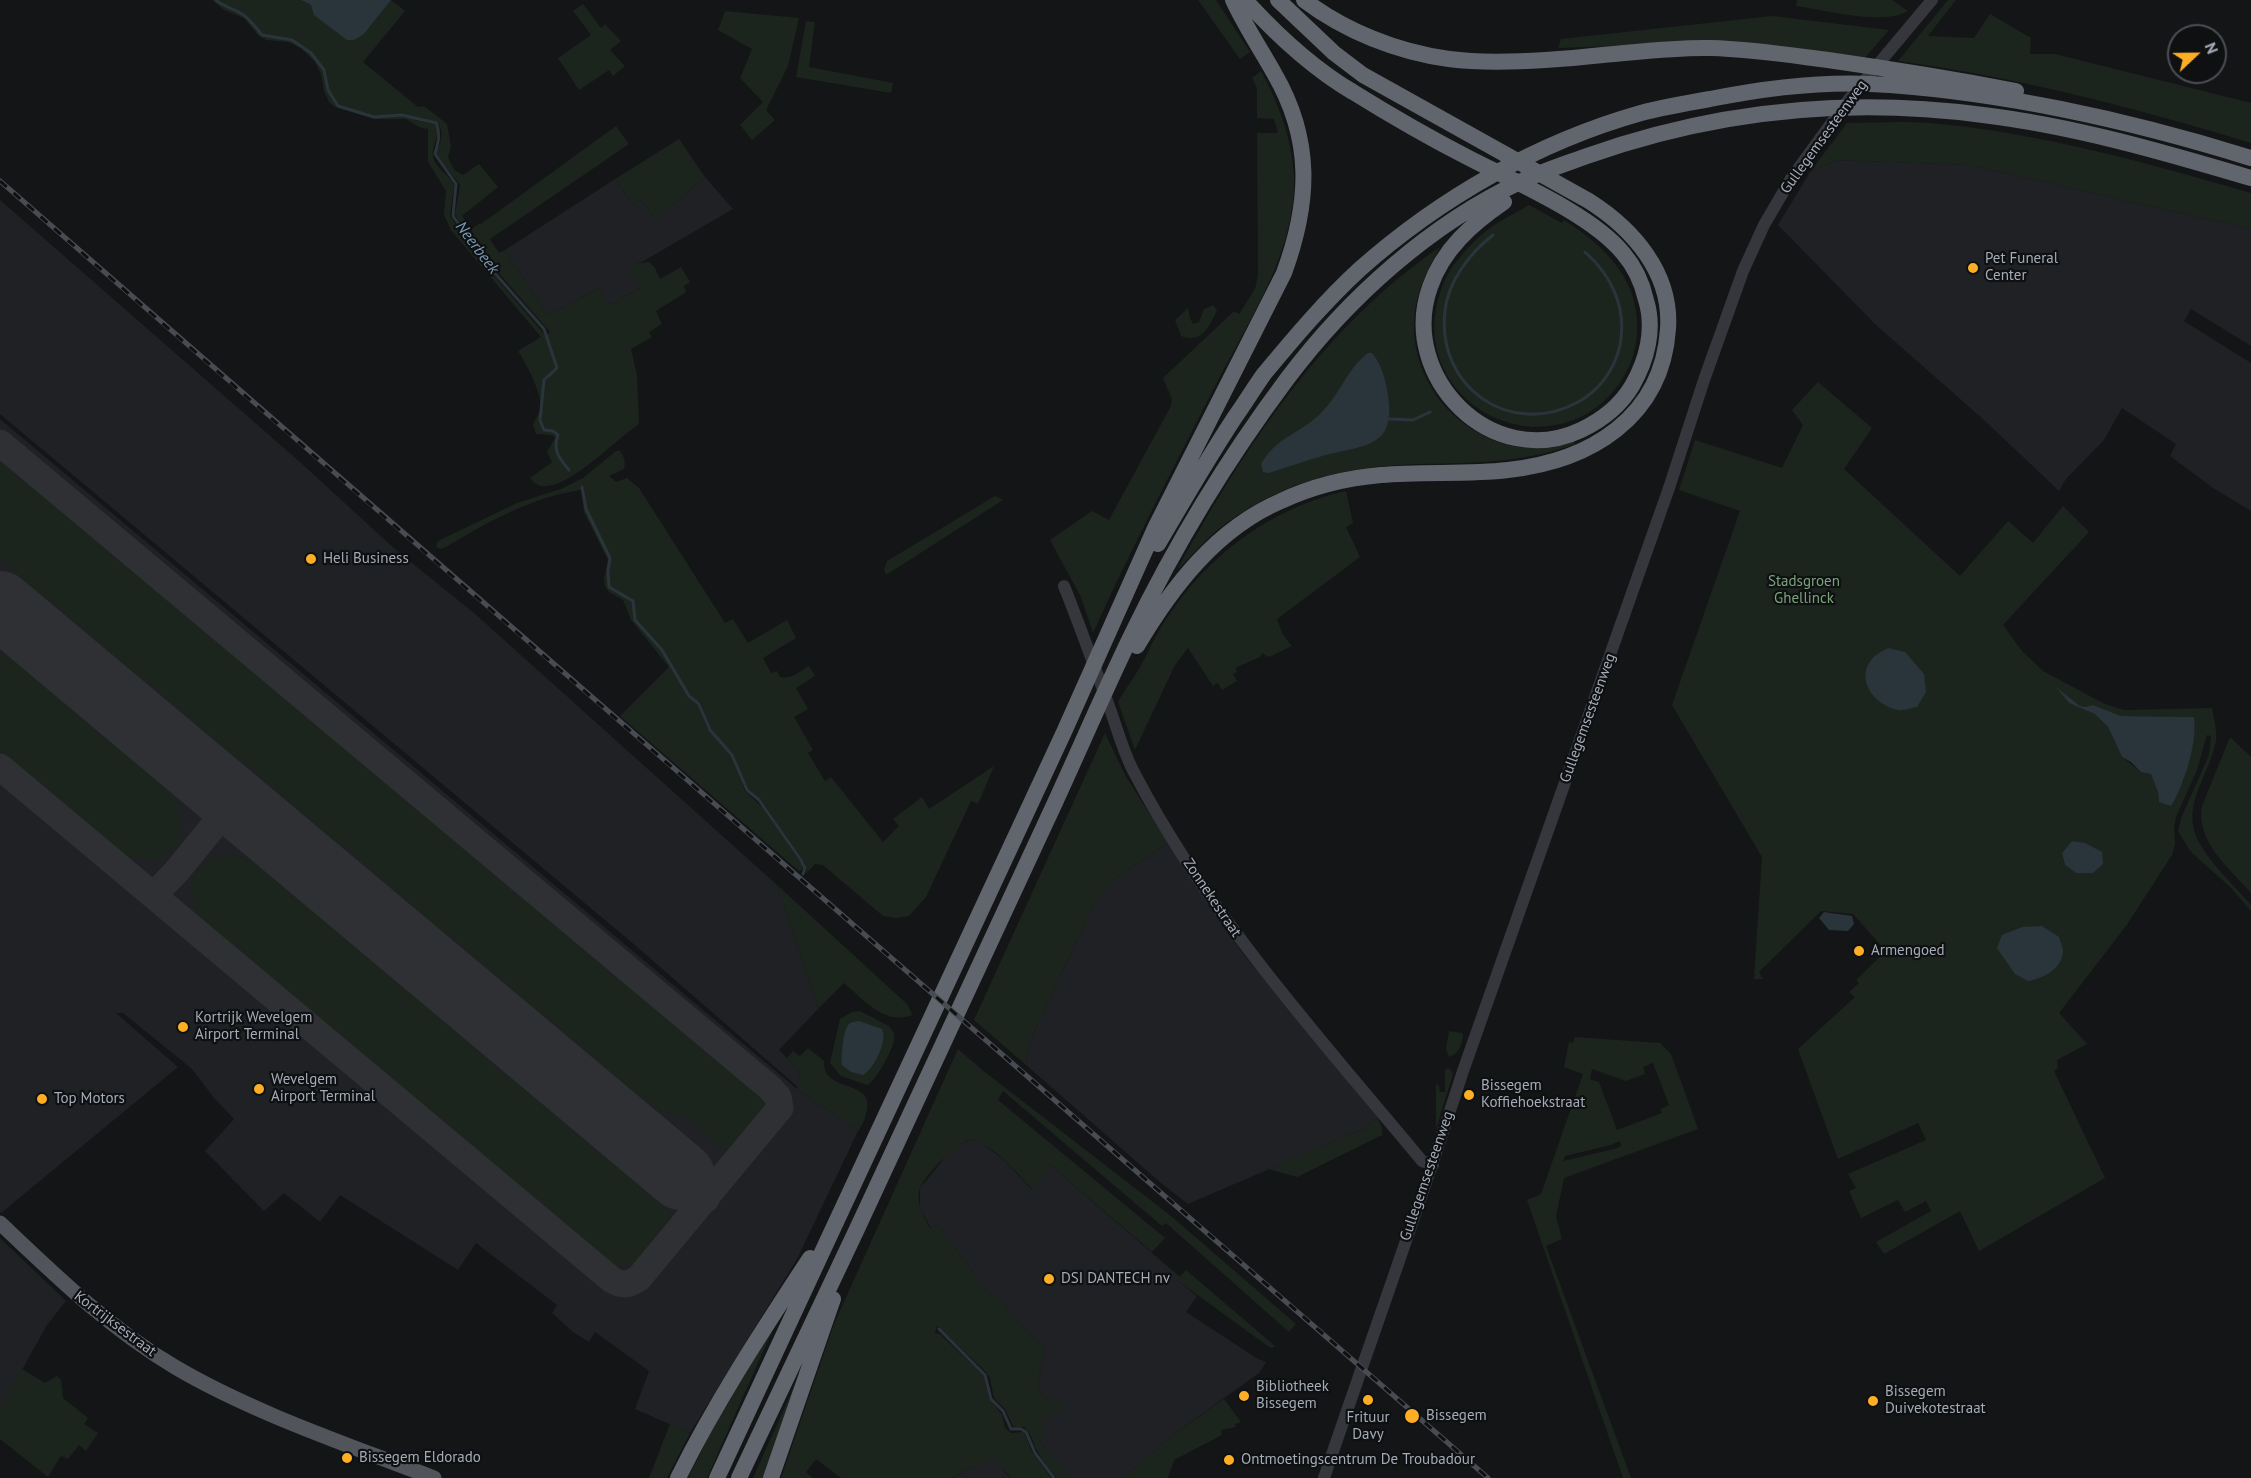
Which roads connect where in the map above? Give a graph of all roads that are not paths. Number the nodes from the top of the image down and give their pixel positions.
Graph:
1 (1233, 0) edge
2 (1245, 0) edge
3 (1278, 0) edge
4 (1304, 0) edge
5 (1932, 0) edge
6 (2180, 136) junction
7 (1587, 156) junction
8 (2251, 158) edge
9 (2251, 177) edge
10 (1064, 585) dead end
11 (1113, 623) junction
12 (1074, 760) junction
13 (1433, 1165) junction
14 (841, 1212) junction
15 (0, 1222) edge
16 (857, 1230) junction
17 (434, 1478) edge
18 (678, 1478) edge
19 (717, 1478) edge
20 (739, 1478) edge
21 (771, 1478) edge
22 (1324, 1478) edge

1 - 11 highway
2 - 7 highway
3 - 12 highway
4 - 6 highway
5 - 13 street, Gullegemsesteenweg
6 - 8 highway
6 - 11 highway
7 - 9 highway
7 - 12 highway
10 - 13 street, Zonnekestraat
11 - 14 highway
12 - 16 highway
13 - 22 street, Gullegemsesteenweg
14 - 18 highway
14 - 19 highway
15 - 17 main road, Kortrijksestraat
16 - 20 highway
16 - 21 highway

